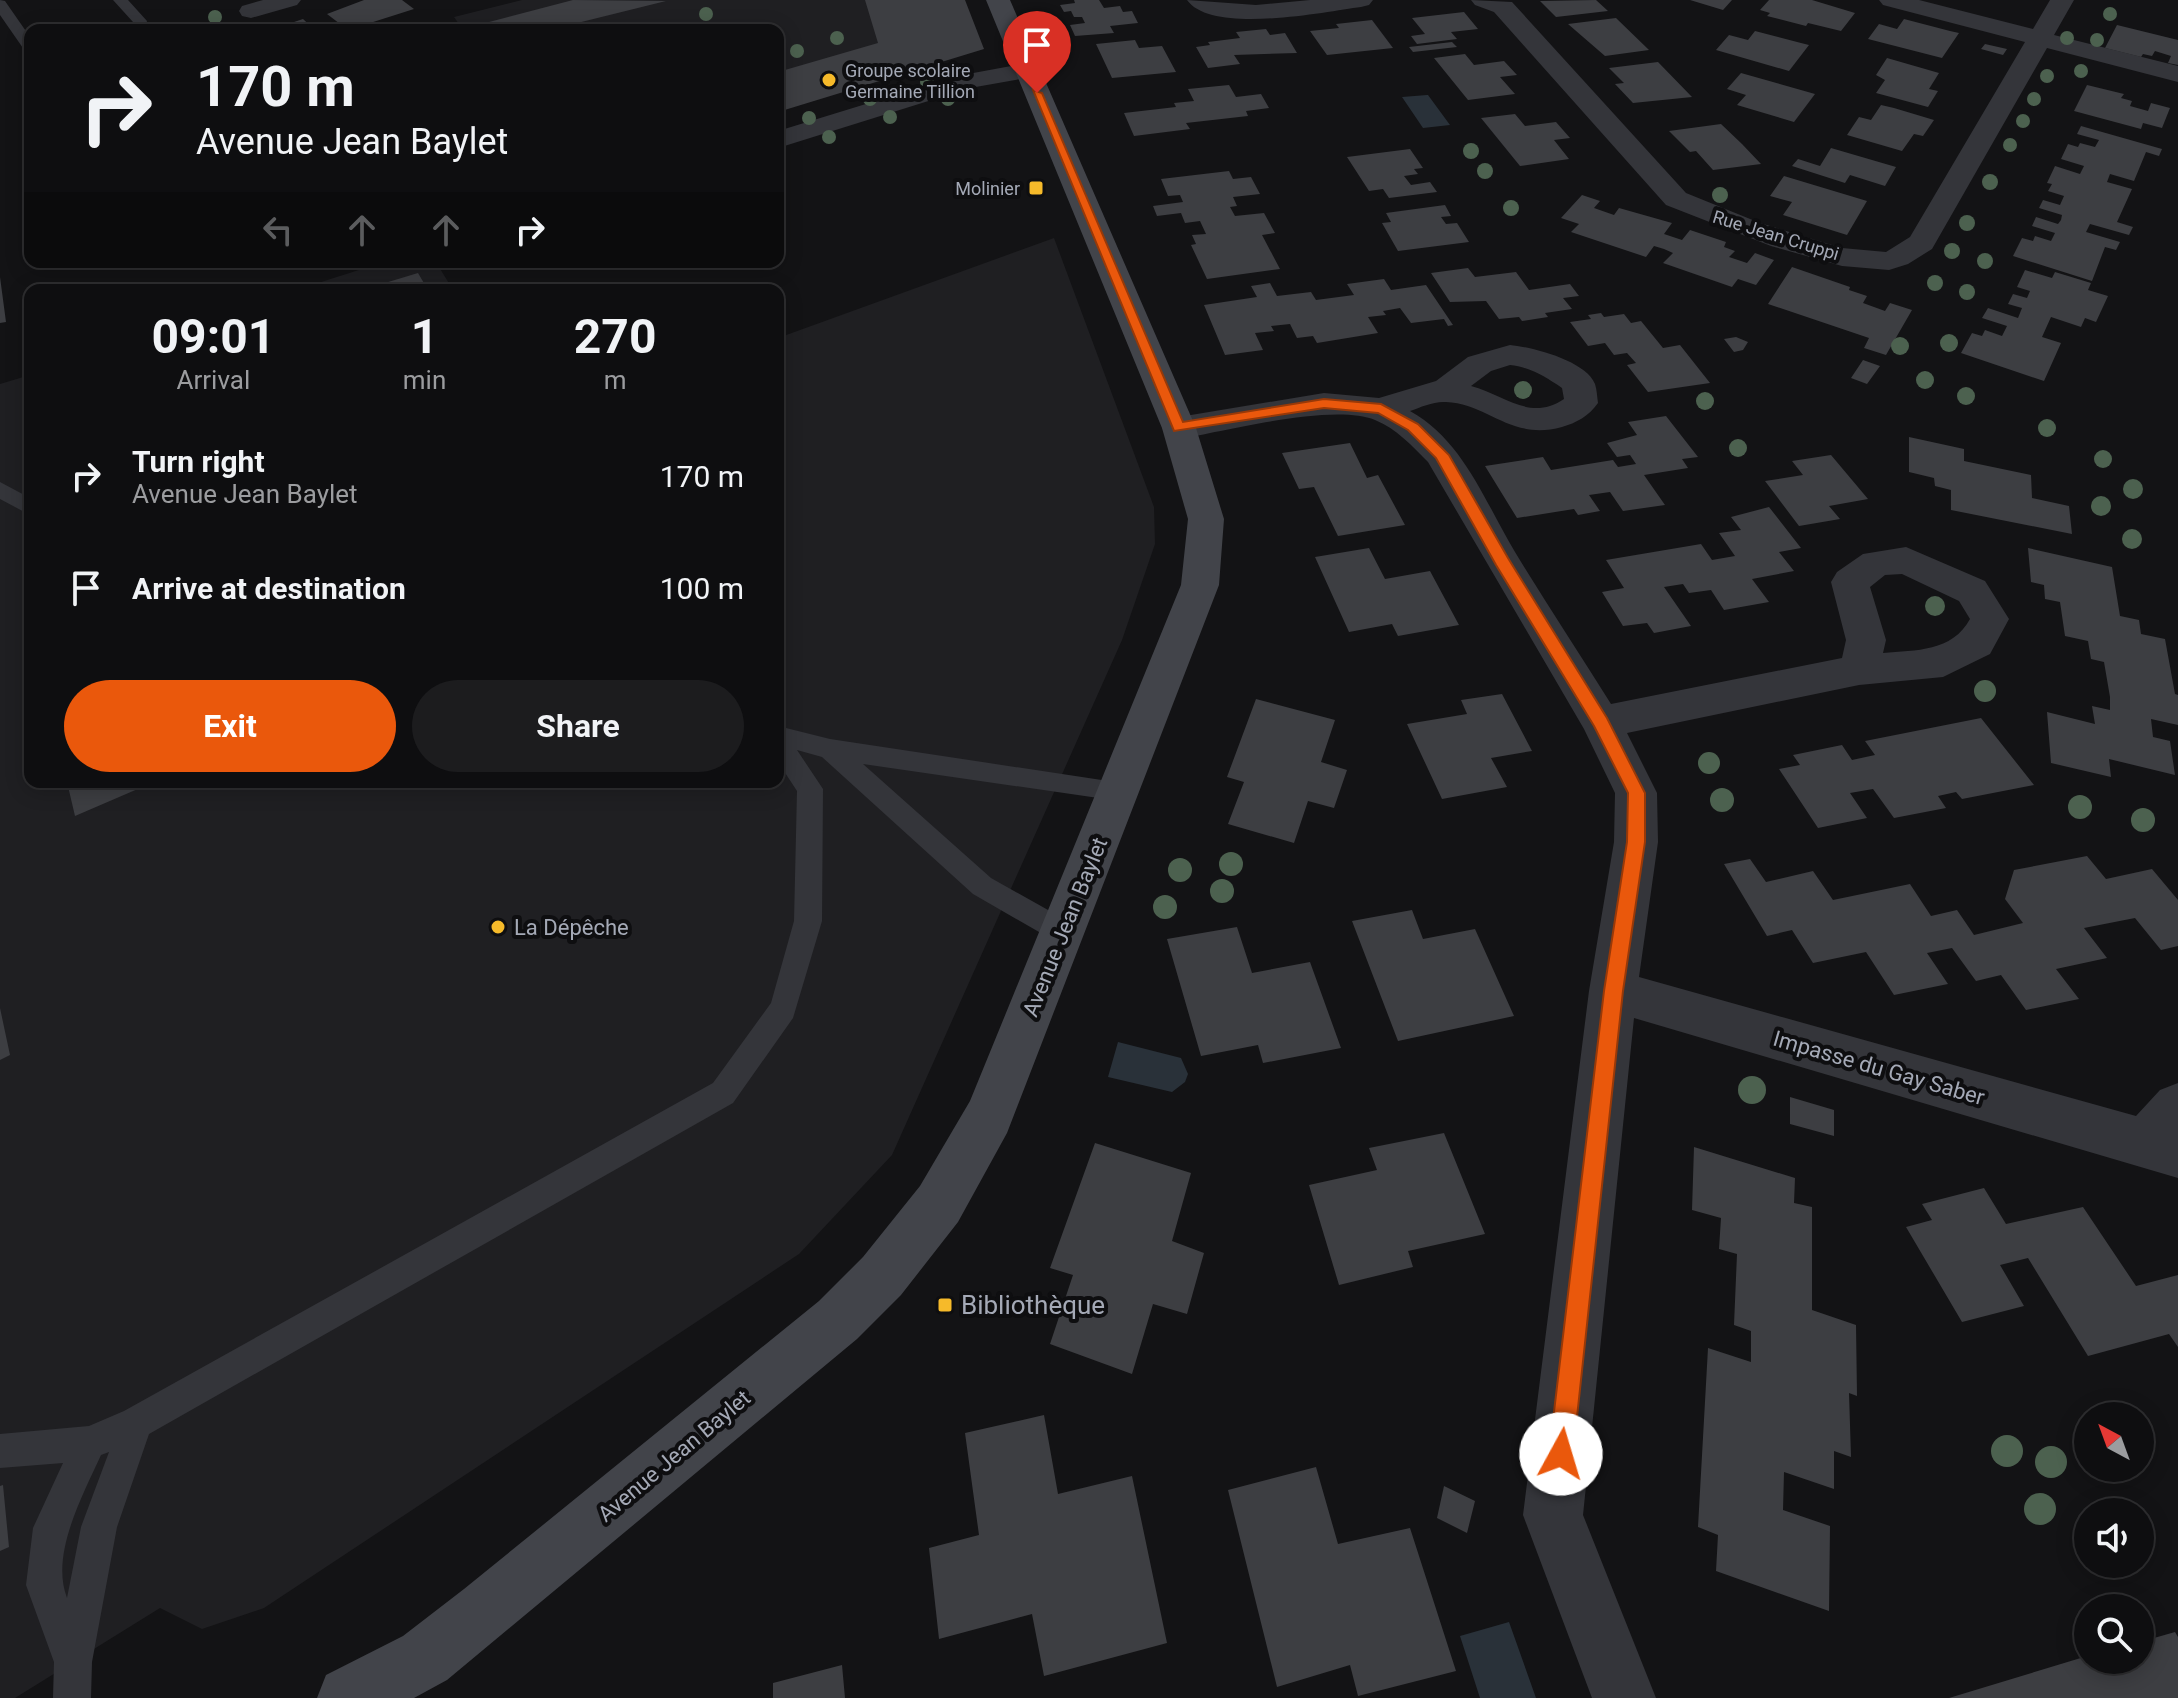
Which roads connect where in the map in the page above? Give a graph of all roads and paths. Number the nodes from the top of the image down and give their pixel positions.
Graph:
1 (120, 0) edge
2 (289, 0) edge
3 (998, 0) edge
4 (1199, 0) edge
5 (1361, 0) edge
6 (1483, 0) edge
7 (1891, 0) edge
8 (2062, 0) edge
9 (0, 4) edge
10 (251, 11) dead end
11 (139, 24) edge
12 (24, 39) edge
13 (2041, 39) junction
14 (1028, 71) junction
15 (2178, 74) edge
16 (784, 138) edge
17 (1446, 390) dead end
18 (1381, 409) junction
19 (1179, 428) junction
20 (0, 489) edge
21 (24, 504) edge
22 (1859, 670) dead end
23 (1601, 722) junction
24 (784, 740) edge
25 (784, 748) edge
26 (830, 749) junction
27 (1119, 791) junction
28 (1063, 932) junction
29 (1613, 991) junction
30 (2167, 1135) edge
31 (136, 1423) junction
32 (89, 1443) junction
33 (0, 1451) edge
34 (409, 1678) edge
35 (72, 1680) edge
36 (349, 1698) edge
37 (1624, 1698) edge

1 - 11 lane
2 - 10 street
3 - 14 street, Avenue Jean Baylet
4 - 5 street
6 - 13 street, Rue Jean Cruppi
7 - 13 street
8 - 13 street, Rue Jean Cruppi
9 - 12 lane
13 - 15 street
14 - 16 street
14 - 19 street, Avenue Jean Baylet
17 - 18 street
18 - 19 street
18 - 23 street
19 - 27 street, Avenue Jean Baylet
20 - 21 lane
22 - 23 street
23 - 29 street
24 - 26 lane
25 - 31 lane
26 - 27 lane
26 - 28 lane
27 - 28 street, Avenue Jean Baylet
28 - 34 street, Avenue Jean Baylet
29 - 30 street, Impasse du Gay Saber
29 - 37 street
31 - 32 lane
31 - 35 lane
32 - 33 lane
32 - 35 lane
34 - 36 street, Avenue Jean Baylet

